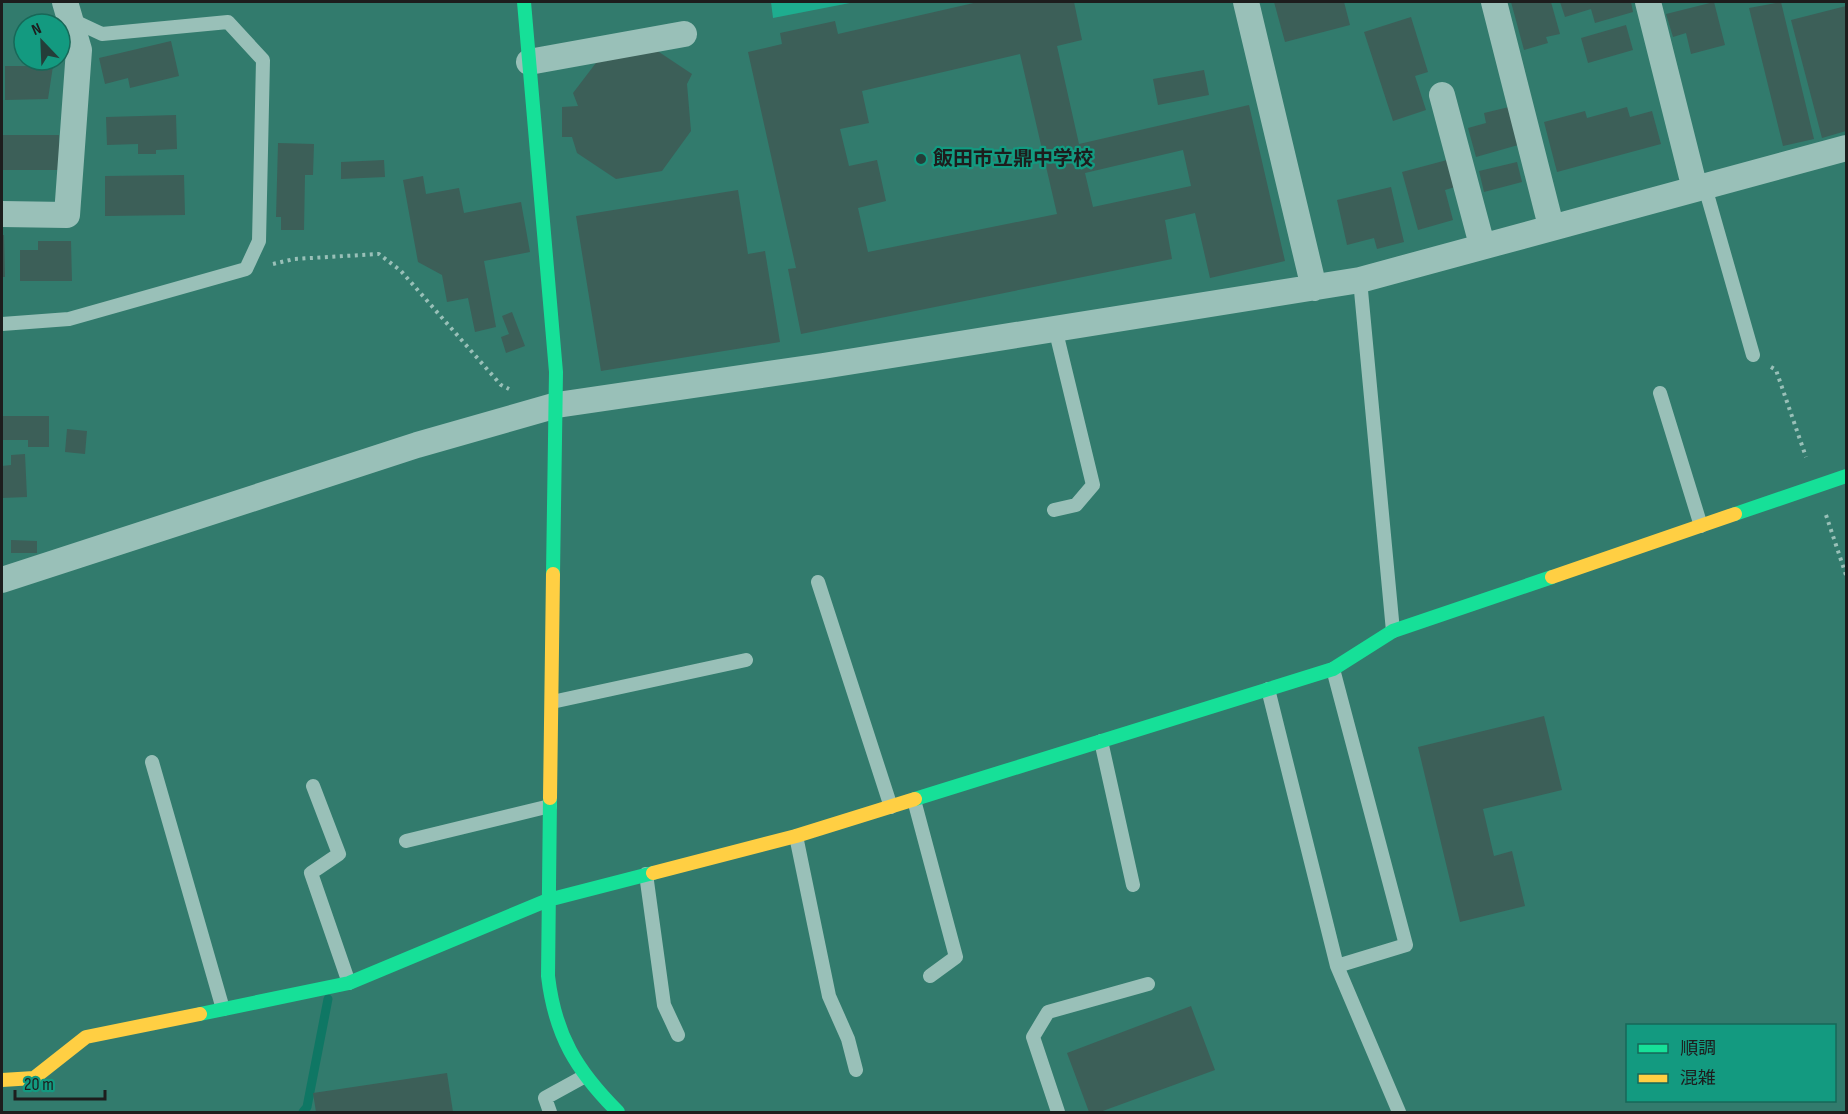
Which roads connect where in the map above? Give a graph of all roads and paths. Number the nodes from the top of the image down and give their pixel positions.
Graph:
1 (524, 2) edge
2 (1246, 2) edge
3 (1494, 2) edge
4 (1648, 2) edge
5 (68, 10) edge
6 (684, 34) dead end
7 (529, 62) junction
8 (1442, 95) dead end
9 (1846, 148) edge
10 (1700, 188) junction
11 (2, 214) edge
12 (1551, 226) junction
13 (1482, 245) junction
14 (246, 269) junction
15 (1360, 280) junction
16 (1314, 288) junction
17 (2, 324) edge
18 (1055, 328) junction
19 (1753, 355) joint
20 (511, 390) dead end
21 (1660, 393) dead end
22 (557, 405) junction
23 (1846, 477) edge
24 (1816, 487) junction
25 (1054, 510) dead end
26 (1701, 526) junction
27 (1846, 575) edge
28 (2, 580) edge
29 (818, 582) dead end
30 (1393, 631) junction
31 (746, 660) dead end
32 (1333, 669) junction
33 (1268, 689) junction
34 (552, 702) junction
35 (1101, 741) junction
36 (152, 762) dead end
37 (313, 786) dead end
38 (914, 800) junction
39 (550, 806) junction
40 (891, 807) junction
41 (796, 836) junction
42 (406, 841) dead end
43 (646, 874) junction
44 (1133, 885) dead end
45 (548, 900) junction
46 (1337, 966) junction
47 (930, 976) dead end
48 (349, 983) junction
49 (1148, 984) dead end
50 (222, 1009) junction
51 (678, 1035) dead end
52 (856, 1070) dead end
53 (585, 1076) junction
54 (2, 1080) edge
55 (550, 1113) edge
56 (618, 1113) edge
57 (1058, 1113) edge
58 (1400, 1113) edge

1 - 7 street
2 - 16 street
3 - 12 street
4 - 10 street
5 - 11 street
5 - 14 lane
6 - 7 street
7 - 22 street
8 - 13 street
9 - 10 street
10 - 12 street
10 - 19 lane
12 - 13 street
13 - 15 street
14 - 17 lane
14 - 20 path
15 - 16 street
15 - 30 lane
16 - 18 street
18 - 22 street
18 - 25 lane
19 - 24 path
21 - 26 lane
22 - 28 street
22 - 34 street
23 - 24 street
24 - 26 street
24 - 27 path
26 - 30 street
29 - 40 lane
30 - 32 street
31 - 34 lane
32 - 33 street
32 - 46 lane
33 - 35 street
33 - 46 lane
34 - 39 street
35 - 38 street
35 - 44 lane
36 - 50 lane
37 - 48 lane
38 - 40 street
38 - 47 lane
39 - 42 lane
39 - 45 street
40 - 41 street
41 - 43 street
41 - 52 lane
43 - 45 street
43 - 51 lane
45 - 48 street
45 - 53 street
46 - 58 lane
48 - 50 street
49 - 57 lane
50 - 54 street
53 - 55 lane
53 - 56 street

